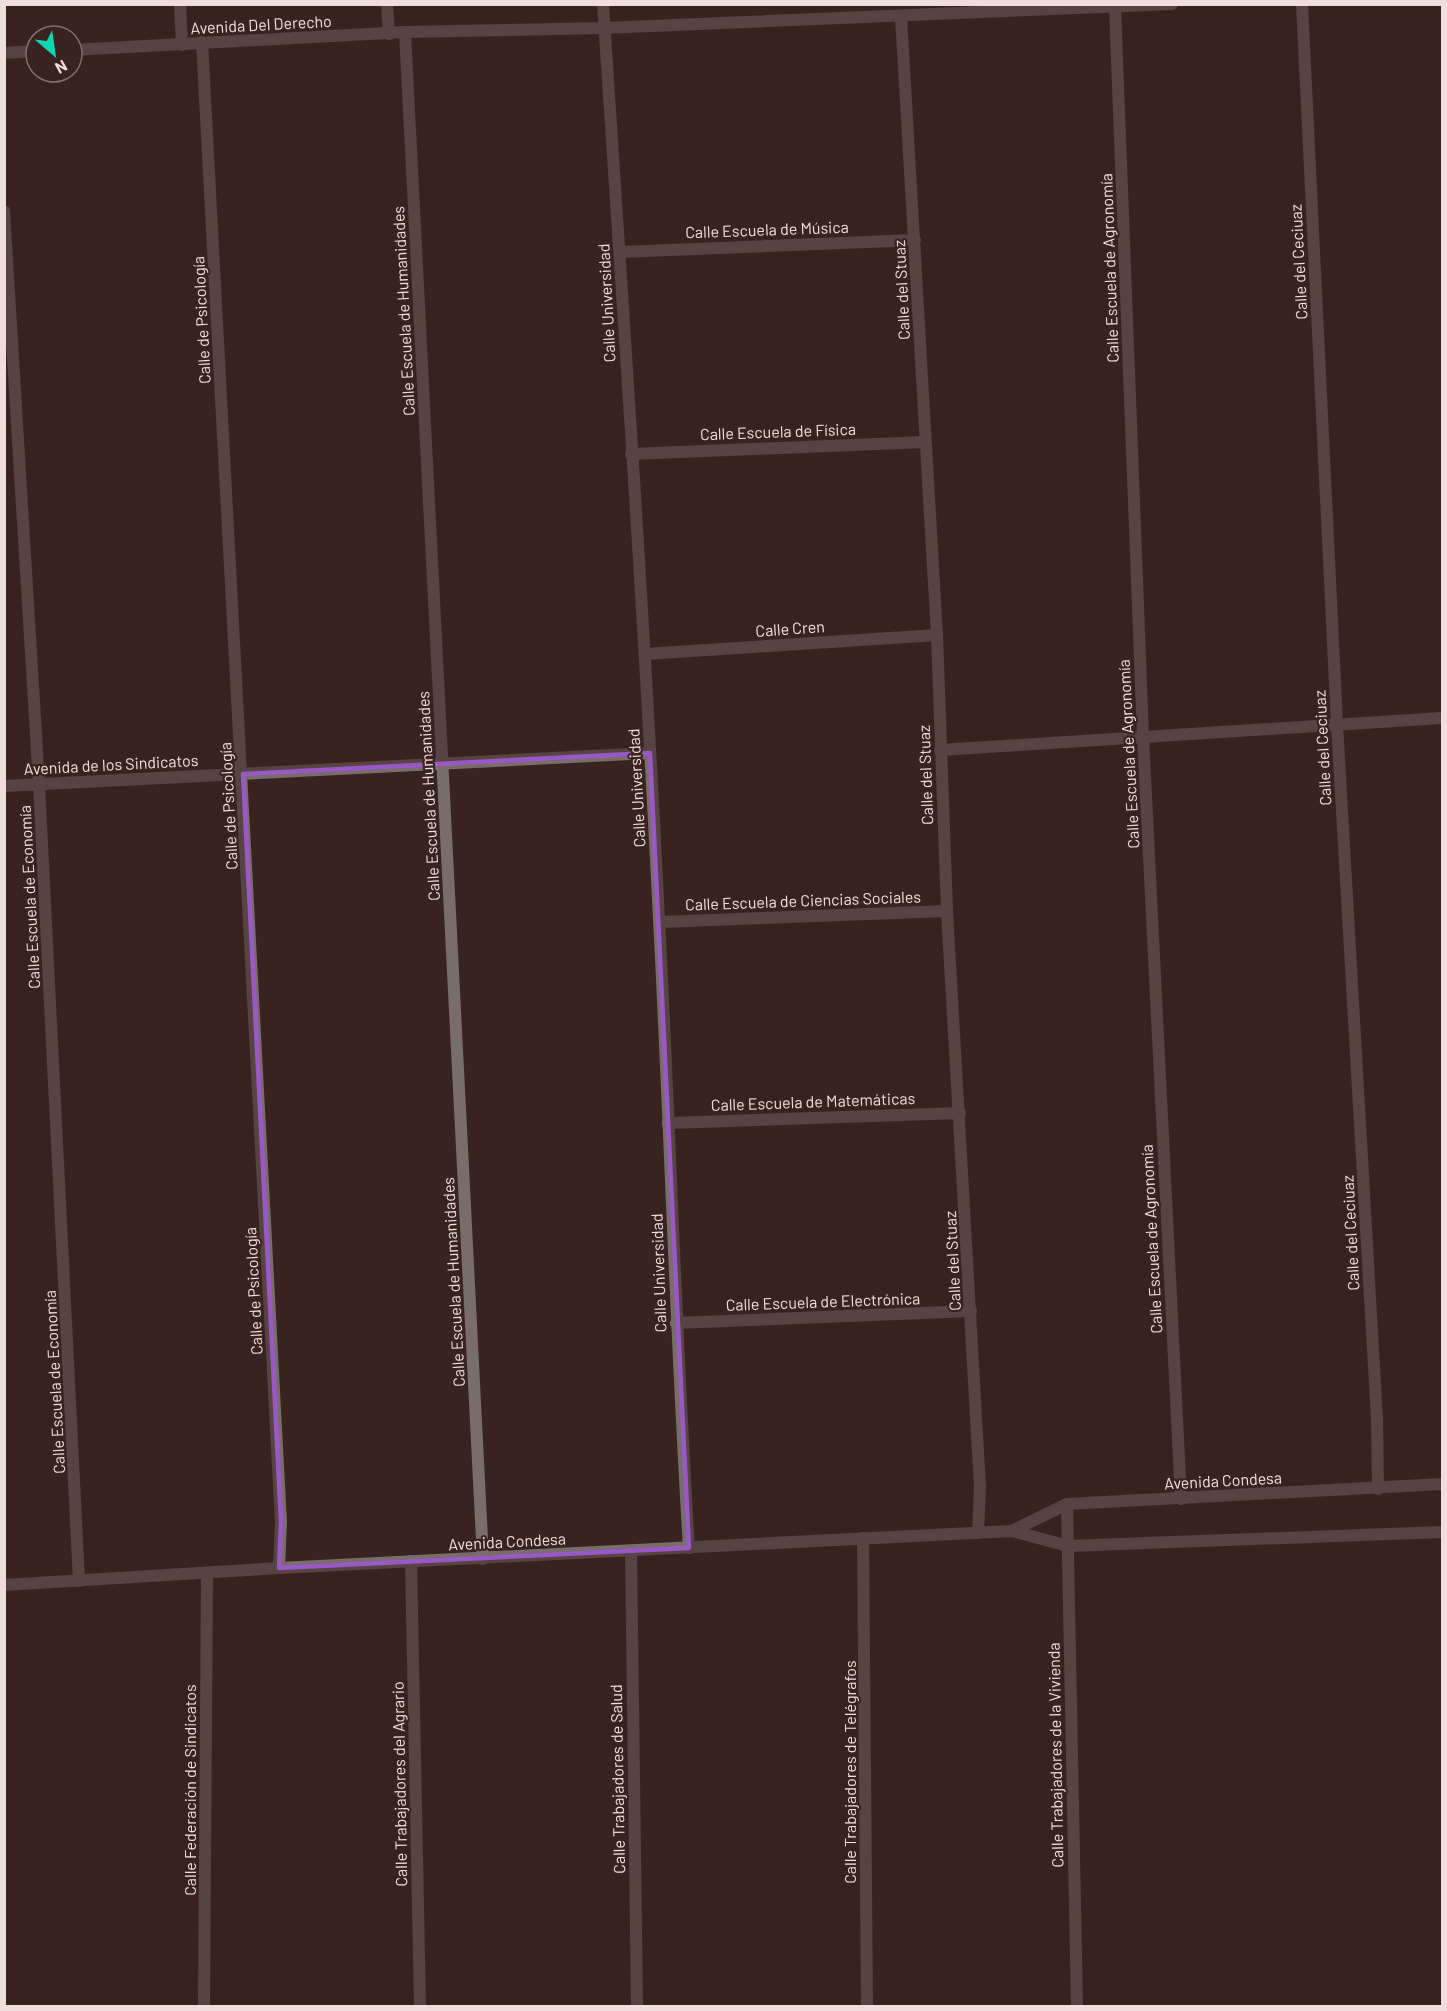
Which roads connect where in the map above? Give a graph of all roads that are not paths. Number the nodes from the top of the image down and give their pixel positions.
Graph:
1 (180, 4) edge
2 (387, 4) edge
3 (603, 4) edge
4 (1172, 4) edge
5 (1302, 4) edge
6 (1161, 5) edge
7 (1115, 7) junction
8 (901, 16) junction
9 (604, 28) junction
10 (405, 32) junction
11 (389, 34) junction
12 (202, 42) junction
13 (182, 45) junction
14 (84, 49) edge
15 (24, 51) edge
16 (4, 52) edge
17 (4, 211) edge
18 (915, 240) junction
19 (620, 252) junction
20 (925, 442) junction
21 (631, 454) junction
22 (937, 635) junction
23 (645, 654) junction
24 (1443, 718) edge
25 (1337, 724) junction
26 (1143, 736) junction
27 (940, 750) junction
28 (650, 753) junction
29 (443, 763) junction
30 (243, 774) junction
31 (39, 784) junction
32 (4, 786) edge
33 (947, 910) junction
34 (660, 922) junction
35 (960, 1113) junction
36 (668, 1123) junction
37 (971, 1311) junction
38 (676, 1323) junction
39 (1443, 1484) edge
40 (1378, 1489) junction
41 (1181, 1499) junction
42 (1067, 1504) junction
43 (1012, 1531) junction
44 (1443, 1532) edge
45 (978, 1533) junction
46 (863, 1538) junction
47 (1068, 1546) junction
48 (689, 1548) junction
49 (632, 1551) junction
50 (483, 1559) junction
51 (411, 1562) junction
52 (279, 1568) junction
53 (207, 1574) junction
54 (79, 1581) junction
55 (4, 1585) edge
56 (204, 2007) edge
57 (420, 2007) edge
58 (637, 2007) edge
59 (867, 2007) edge
60 (1077, 2007) edge

1 - 13 street
2 - 11 street
3 - 9 street, Calle Universidad
4 - 6 street, Avenida Del Derecho
5 - 25 street, Calle del Ceciuaz
6 - 7 street, Avenida Del Derecho
7 - 8 street, Avenida Del Derecho
7 - 26 street, Calle Escuela de Agronomía
8 - 9 street, Avenida Del Derecho
8 - 18 street, Calle del Stuaz
9 - 10 street, Avenida Del Derecho
9 - 19 street, Calle Universidad
10 - 11 street, Avenida Del Derecho
10 - 29 street, Calle Escuela de Humanidades
11 - 12 street, Avenida Del Derecho
12 - 13 street, Avenida Del Derecho
12 - 30 street, Calle de Psicología
13 - 14 street, Avenida Del Derecho
15 - 16 street
17 - 31 street, Calle Escuela de Economía
18 - 19 street, Calle Escuela de Música
18 - 20 street, Calle del Stuaz
19 - 21 street, Calle Universidad
20 - 21 street, Calle Escuela de Física
20 - 22 street, Calle del Stuaz
21 - 23 street, Calle Universidad
22 - 23 street, Calle Cren
22 - 27 street, Calle del Stuaz
23 - 28 street, Calle Universidad
24 - 25 street
25 - 26 street
25 - 40 street, Calle del Ceciuaz
26 - 27 street
26 - 41 street, Calle Escuela de Agronomía
27 - 33 street, Calle del Stuaz
28 - 29 street, Avenida de los Sindicatos
28 - 34 street, Calle Universidad
29 - 30 street, Avenida de los Sindicatos
29 - 50 street, Calle Escuela de Humanidades
30 - 31 street, Avenida de los Sindicatos
30 - 52 street, Calle de Psicología
31 - 32 street, Avenida de los Sindicatos
31 - 54 street, Calle Escuela de Economía
33 - 34 street, Calle Escuela de Ciencias Sociales
33 - 35 street, Calle del Stuaz
34 - 36 street, Calle Universidad
35 - 36 street, Calle Escuela de Matemáticas
35 - 37 street, Calle del Stuaz
36 - 38 street, Calle Universidad
37 - 38 street, Calle Escuela de Electrónica
37 - 45 street, Calle del Stuaz
38 - 48 street, Calle Universidad
39 - 40 street, Avenida Condesa
40 - 41 street, Avenida Condesa
41 - 42 street, Avenida Condesa
42 - 43 street, Avenida Condesa
42 - 47 street, Calle Trabajadores de la Vivienda
43 - 45 street, Avenida Condesa
43 - 47 street, Avenida Condesa
44 - 47 street, Avenida Condesa
45 - 46 street, Avenida Condesa
46 - 48 street, Avenida Condesa
46 - 59 street, Calle Trabajadores de Telégrafos
47 - 60 street, Calle Trabajadores de la Vivienda
48 - 49 street, Avenida Condesa
49 - 50 street, Avenida Condesa
49 - 58 street, Calle Trabajadores de Salud
50 - 51 street, Avenida Condesa
51 - 52 street, Avenida Condesa
51 - 57 street, Calle Trabajadores del Agrario
52 - 53 street, Avenida Condesa
53 - 54 street, Avenida Condesa
53 - 56 street, Calle Federación de Sindicatos
54 - 55 street, Avenida Condesa

